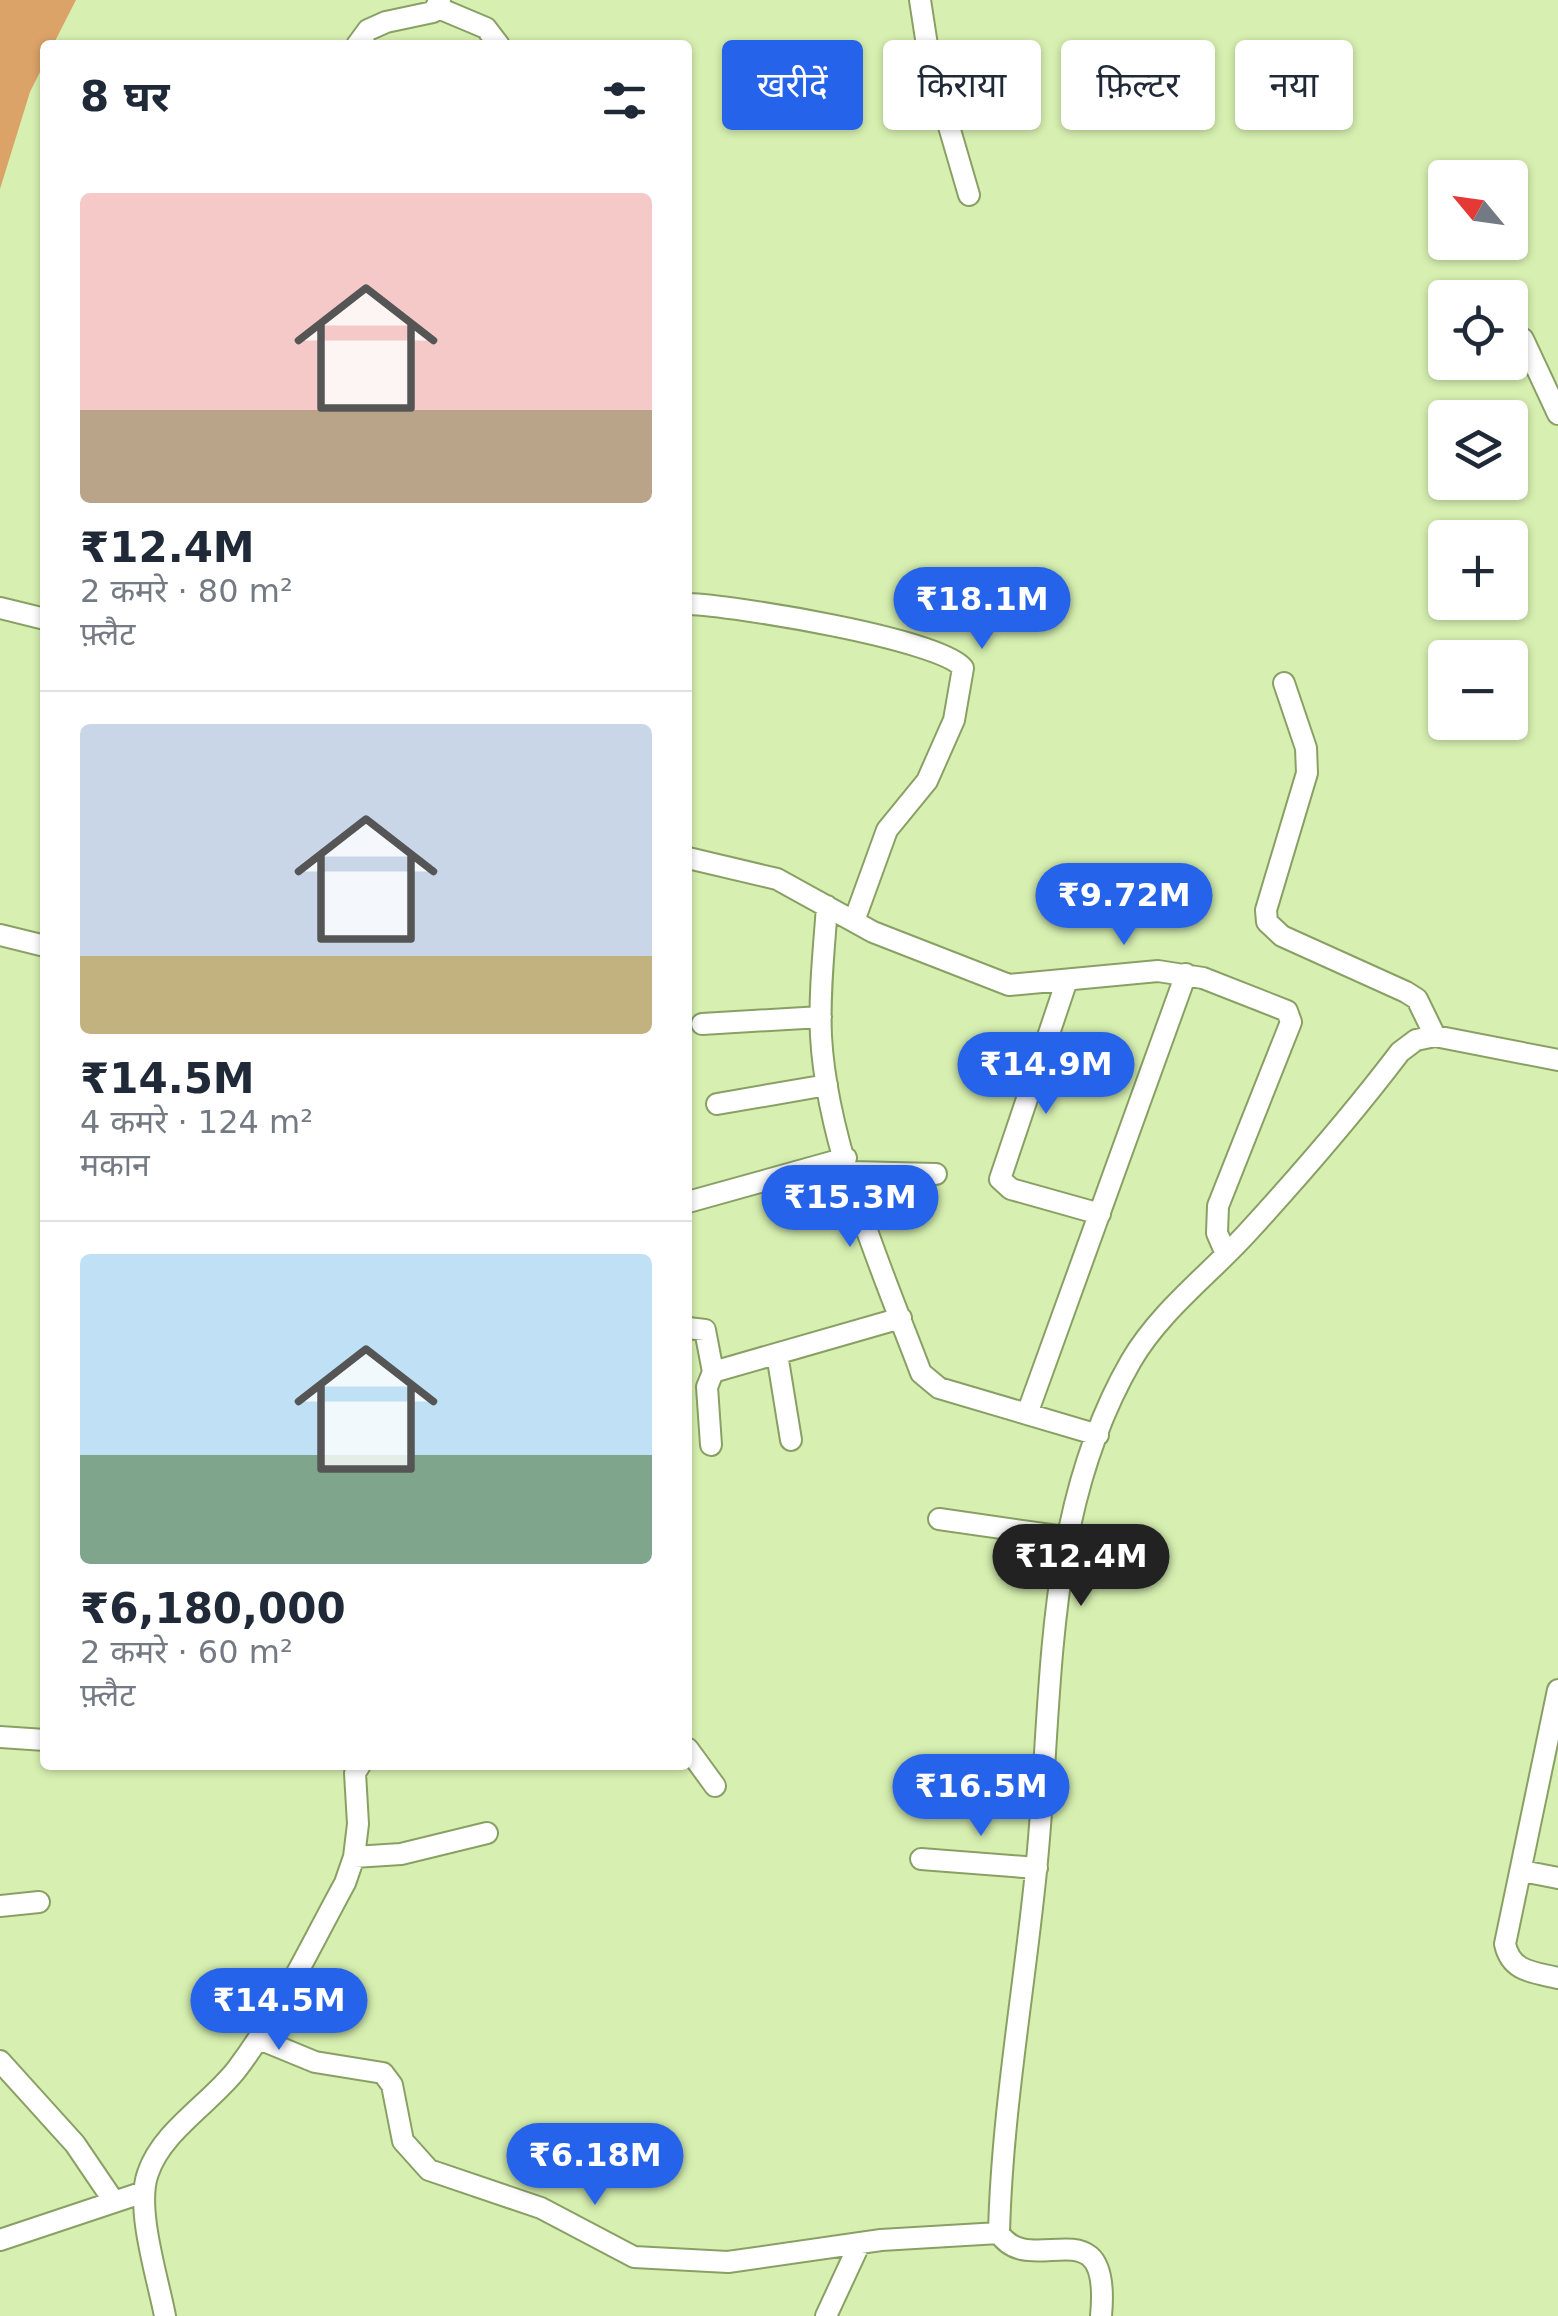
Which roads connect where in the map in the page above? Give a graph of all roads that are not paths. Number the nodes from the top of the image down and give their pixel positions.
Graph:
1 (920, 0) edge
2 (438, 3) edge
3 (361, 40) edge
4 (494, 40) edge
5 (969, 195) dead end
6 (1528, 348) edge
7 (1558, 414) edge
8 (692, 604) edge
9 (0, 608) edge
10 (40, 618) edge
11 (1284, 683) dead end
12 (692, 859) edge
13 (827, 906) junction
14 (854, 921) junction
15 (0, 935) edge
16 (40, 945) edge
17 (1186, 974) junction
18 (1067, 980) junction
19 (821, 1016) junction
20 (702, 1024) dead end
21 (1436, 1036) junction
22 (1558, 1060) edge
23 (827, 1085) junction
24 (717, 1104) dead end
25 (849, 1165) junction
26 (936, 1174) dead end
27 (692, 1201) edge
28 (1100, 1214) junction
29 (1226, 1254) junction
30 (901, 1318) junction
31 (692, 1328) edge
32 (777, 1354) junction
33 (713, 1372) junction
34 (1027, 1414) junction
35 (1098, 1435) junction
36 (791, 1440) dead end
37 (711, 1445) dead end
38 (939, 1519) dead end
39 (1065, 1538) junction
40 (1558, 1690) edge
41 (0, 1736) edge
42 (40, 1740) edge
43 (692, 1754) edge
44 (355, 1770) edge
45 (715, 1786) dead end
46 (488, 1834) dead end
47 (354, 1857) junction
48 (921, 1860) dead end
49 (1037, 1868) junction
50 (1522, 1872) junction
51 (1558, 1878) edge
52 (39, 1902) dead end
53 (0, 1906) edge
54 (1558, 1978) edge
55 (259, 2039) junction
56 (0, 2062) edge
57 (144, 2192) junction
58 (113, 2200) junction
59 (999, 2233) junction
60 (0, 2240) edge
61 (860, 2244) junction
62 (166, 2316) edge
63 (826, 2316) edge
64 (1101, 2316) edge

1 - 5 street
2 - 3 street
2 - 4 street
6 - 7 street
8 - 14 street
9 - 10 street
11 - 21 street
12 - 13 street
13 - 14 street
13 - 19 street
14 - 18 street
15 - 16 street
17 - 18 street
17 - 28 street
17 - 29 street
18 - 28 street
19 - 20 street
19 - 23 street
21 - 22 street
21 - 29 street
23 - 24 street
23 - 25 street
25 - 26 street
25 - 27 street
25 - 30 street
28 - 34 street
29 - 35 street
30 - 32 street
30 - 34 street
31 - 33 street
32 - 33 street
32 - 36 street
33 - 37 street
34 - 35 street
35 - 39 street
38 - 39 street
39 - 49 street
40 - 50 street
41 - 42 street
43 - 45 street
44 - 47 street
46 - 47 street
47 - 55 street
48 - 49 street
49 - 59 street
50 - 51 street
50 - 54 street
52 - 53 street
55 - 57 street
55 - 61 street
56 - 58 street
57 - 58 street
57 - 62 street
58 - 60 street
59 - 61 street
59 - 64 street
61 - 63 street

